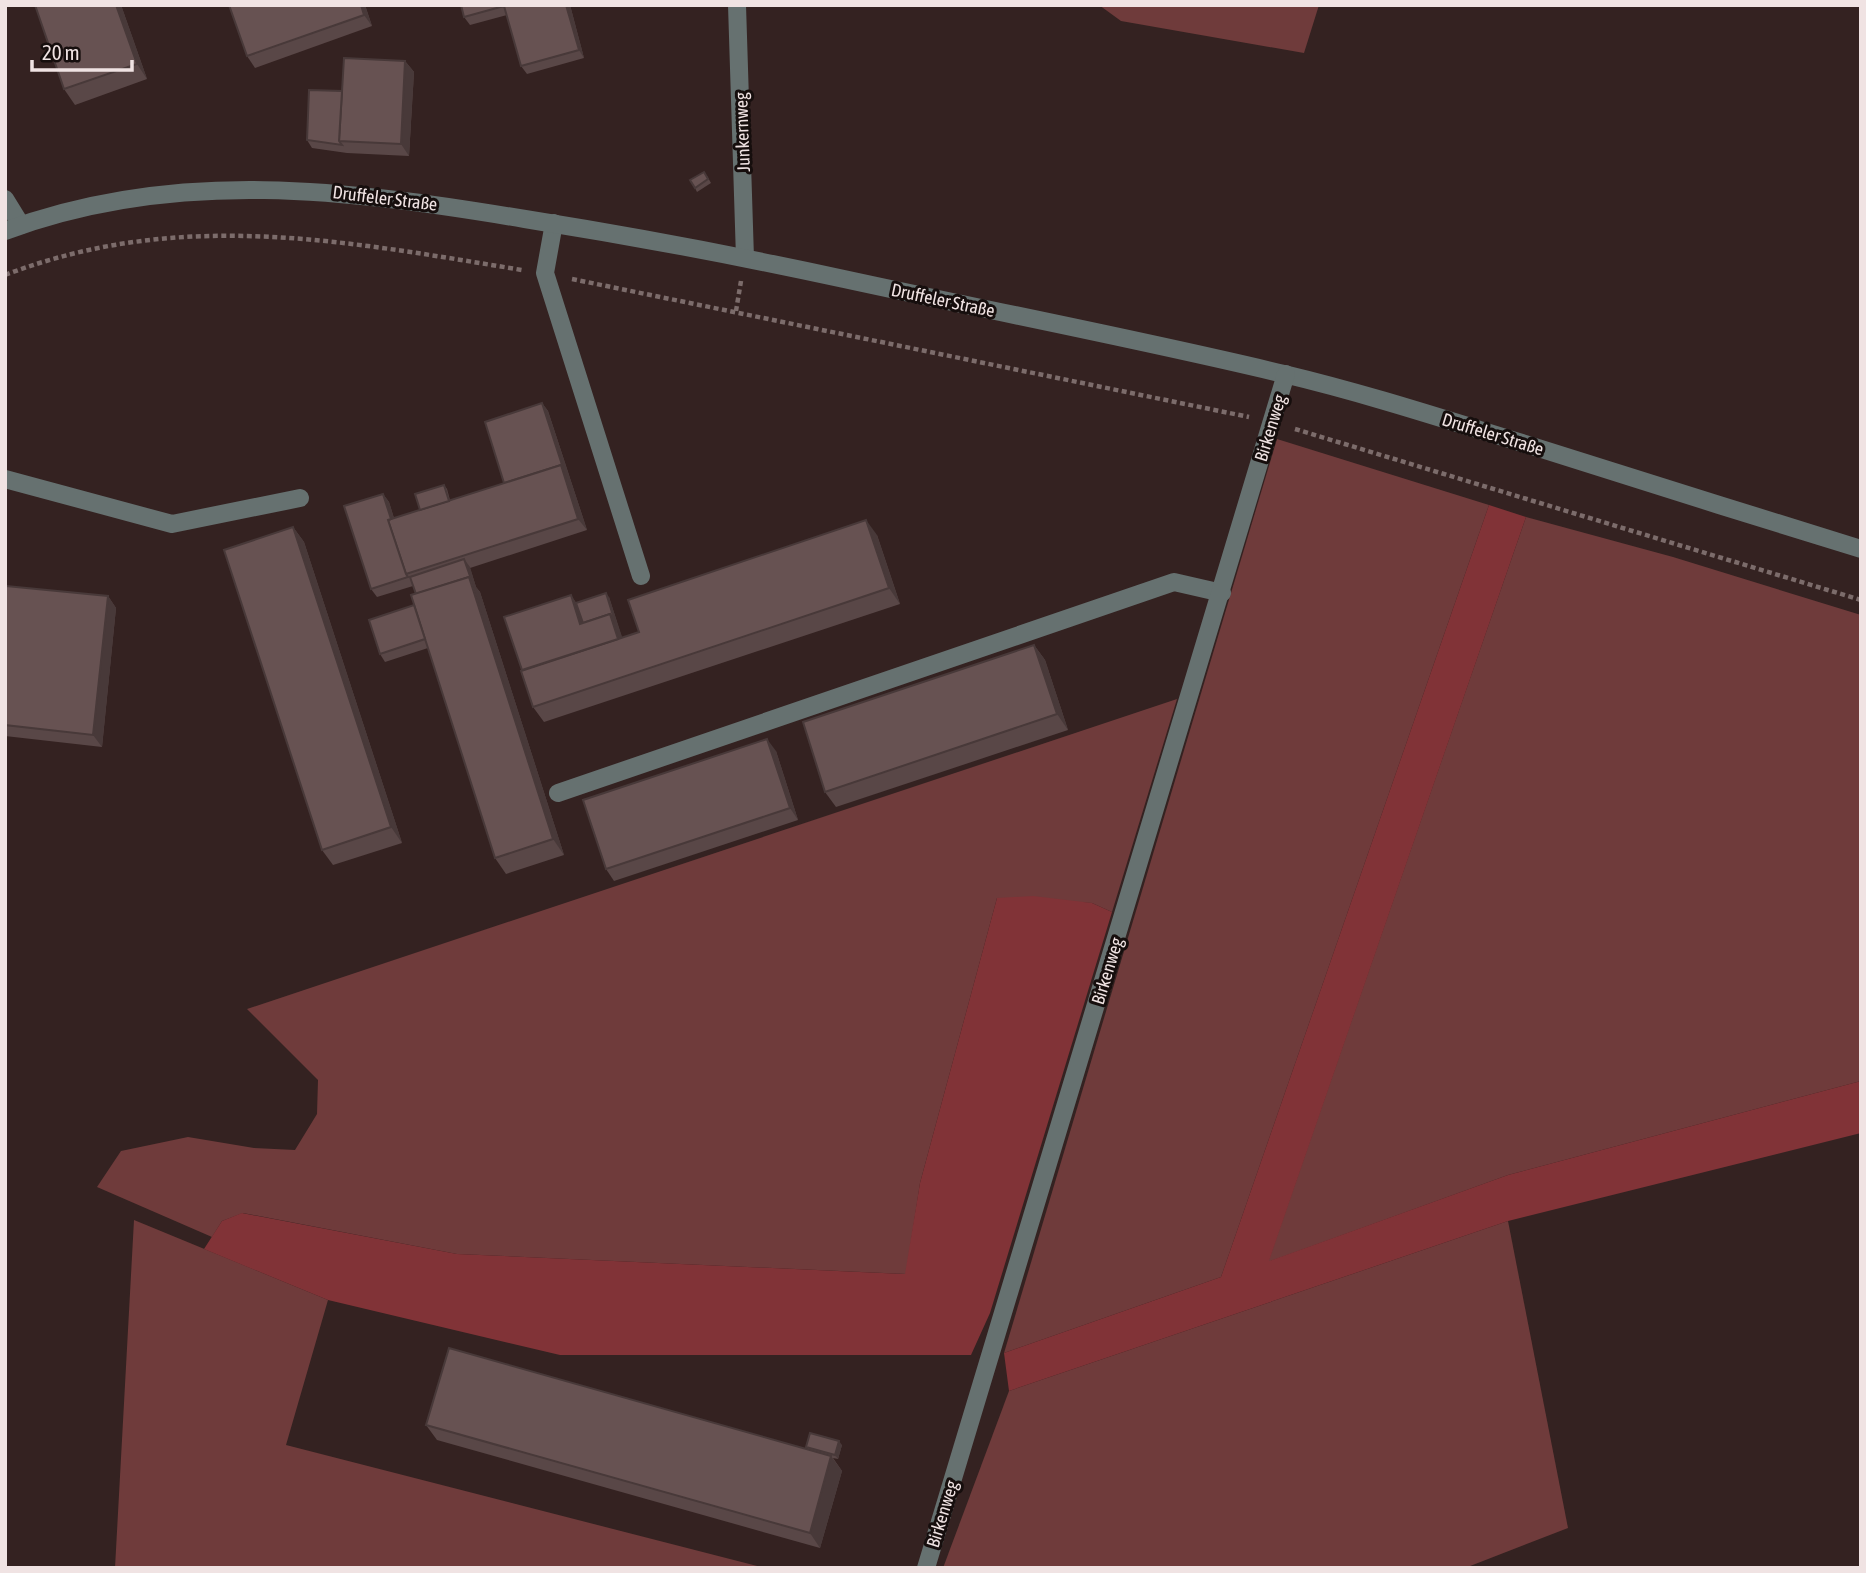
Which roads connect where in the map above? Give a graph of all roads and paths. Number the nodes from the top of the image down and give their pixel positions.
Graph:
1 (737, 5) edge
2 (5, 199) edge
3 (554, 223) junction
4 (13, 228) edge
5 (745, 258) junction
6 (545, 273) junction
7 (5, 275) edge
8 (1286, 374) junction
9 (1271, 421) junction
10 (5, 479) edge
11 (300, 498) dead end
12 (1861, 549) edge
13 (641, 576) dead end
14 (1222, 593) junction
15 (1861, 600) edge
16 (558, 793) dead end
17 (926, 1568) edge

1 - 5 street, Junkernweg
2 - 4 street
3 - 4 street, Druffeler Straße
3 - 5 street, Druffeler Straße
3 - 6 street
5 - 8 street, Druffeler Straße
6 - 7 path
6 - 9 path
6 - 13 street
8 - 9 street, Birkenweg
8 - 12 street, Druffeler Straße
9 - 14 street, Birkenweg
9 - 15 path
10 - 11 street
14 - 16 street
14 - 17 street, Birkenweg

